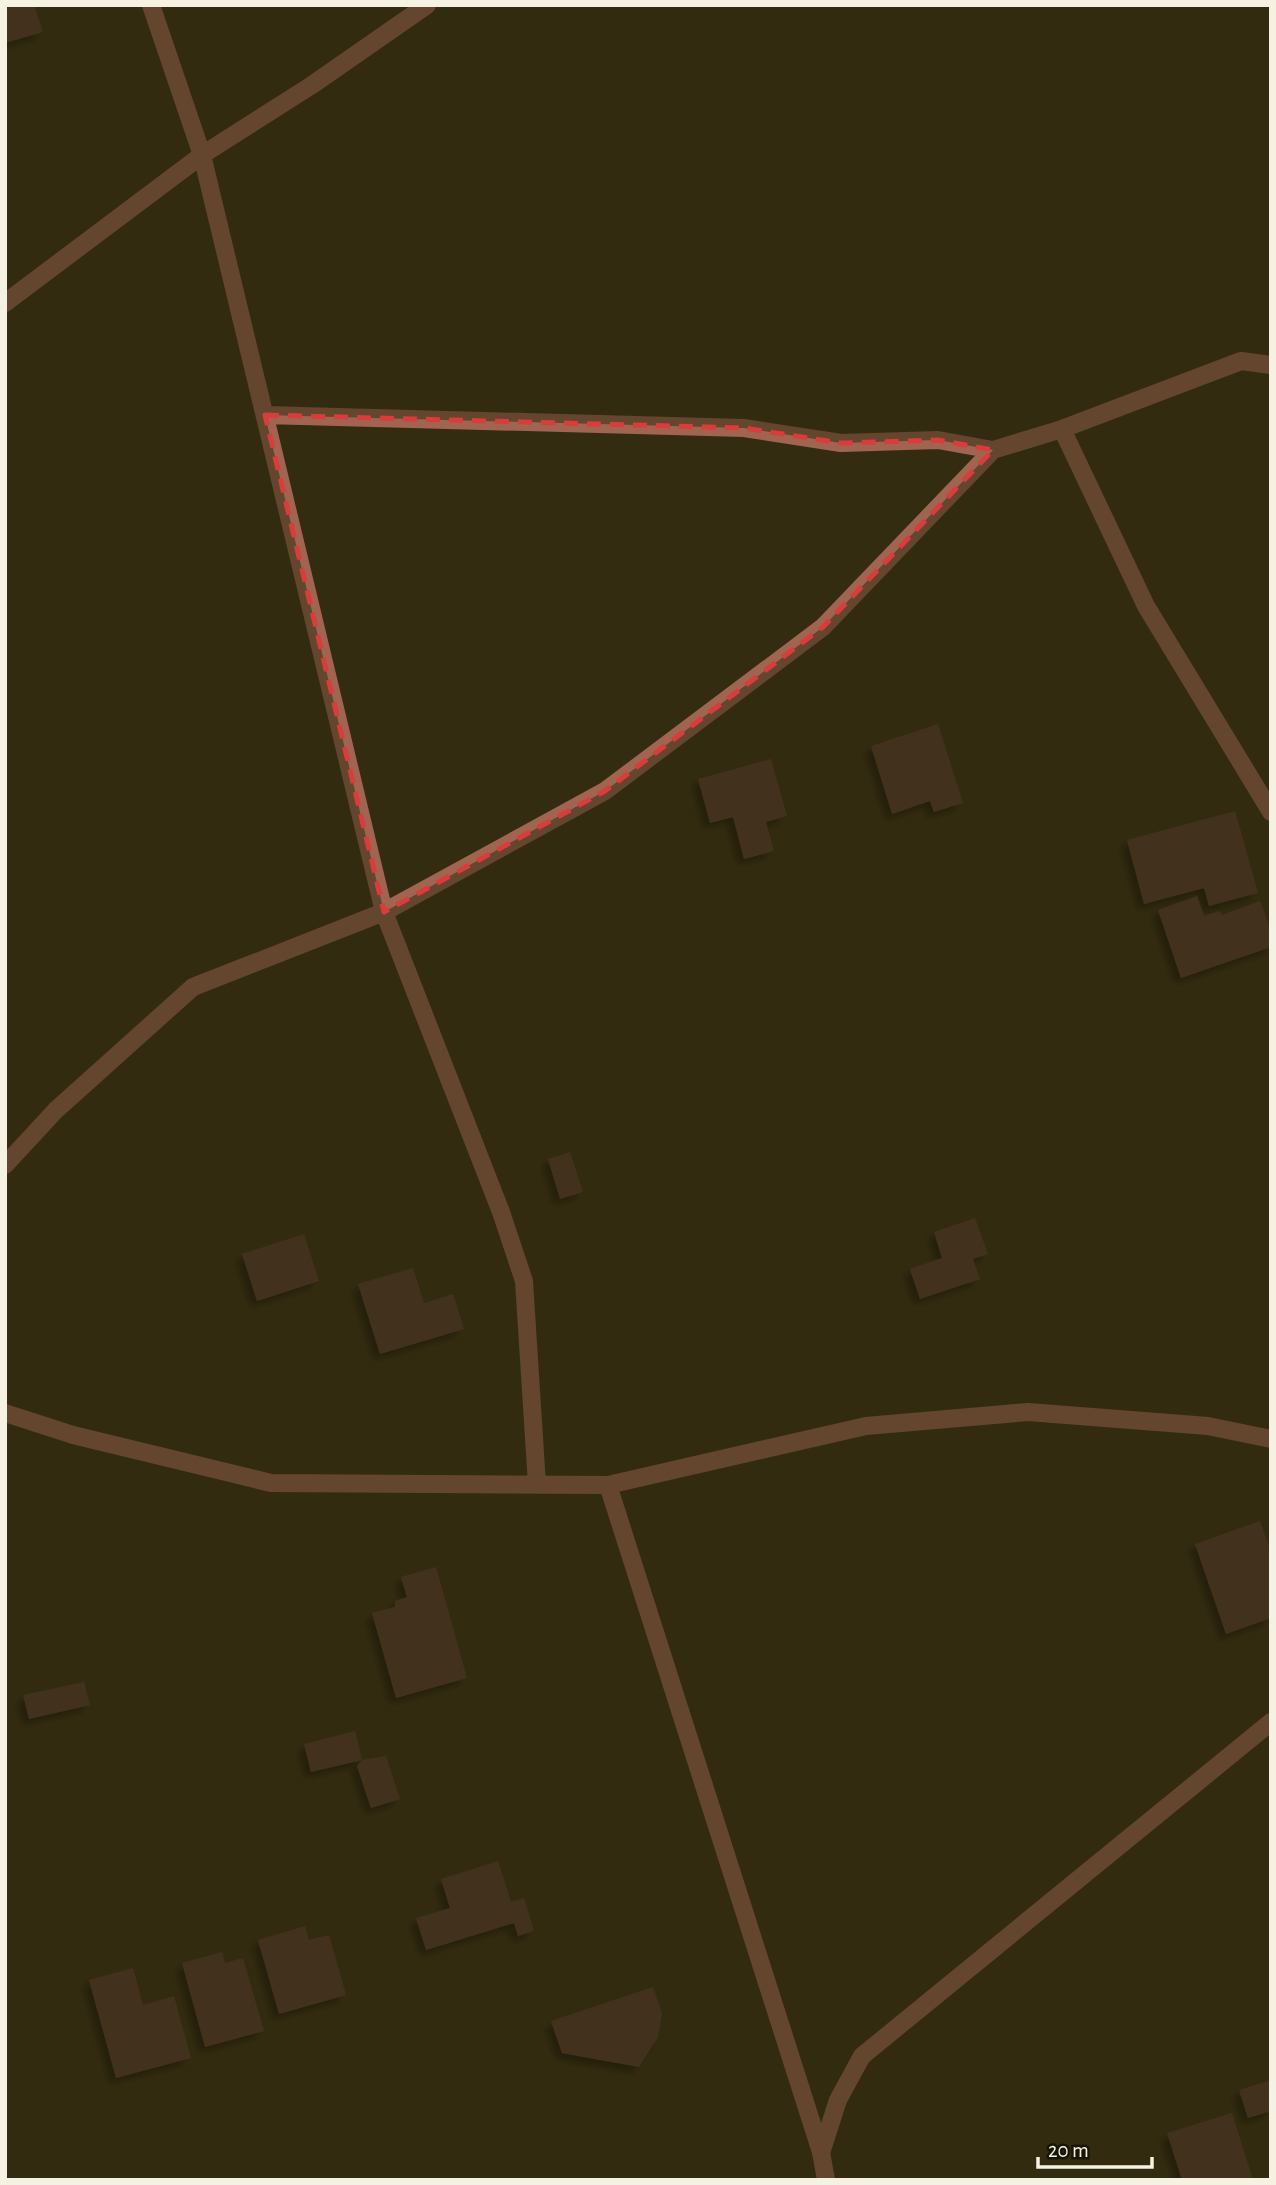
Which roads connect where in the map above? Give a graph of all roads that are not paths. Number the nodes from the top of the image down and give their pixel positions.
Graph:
1 (150, 5) edge
2 (427, 5) edge
3 (202, 155) junction
4 (5, 303) edge
5 (1271, 365) edge
6 (265, 415) junction
7 (1062, 429) junction
8 (993, 450) junction
9 (1271, 813) edge
10 (384, 912) junction
11 (5, 1165) edge
12 (5, 1413) edge
13 (1271, 1439) edge
14 (537, 1485) junction
15 (608, 1485) junction
16 (1271, 1722) edge
17 (821, 2152) junction
18 (814, 2180) edge
19 (826, 2180) edge

1 - 3 street
2 - 3 street
3 - 4 street
3 - 6 street
5 - 7 street
6 - 8 street
6 - 10 street
7 - 8 street
7 - 9 street
8 - 10 street
10 - 11 street
10 - 14 street
12 - 14 street
13 - 15 street
14 - 15 street
15 - 17 street
16 - 17 street
17 - 18 street
17 - 19 street

